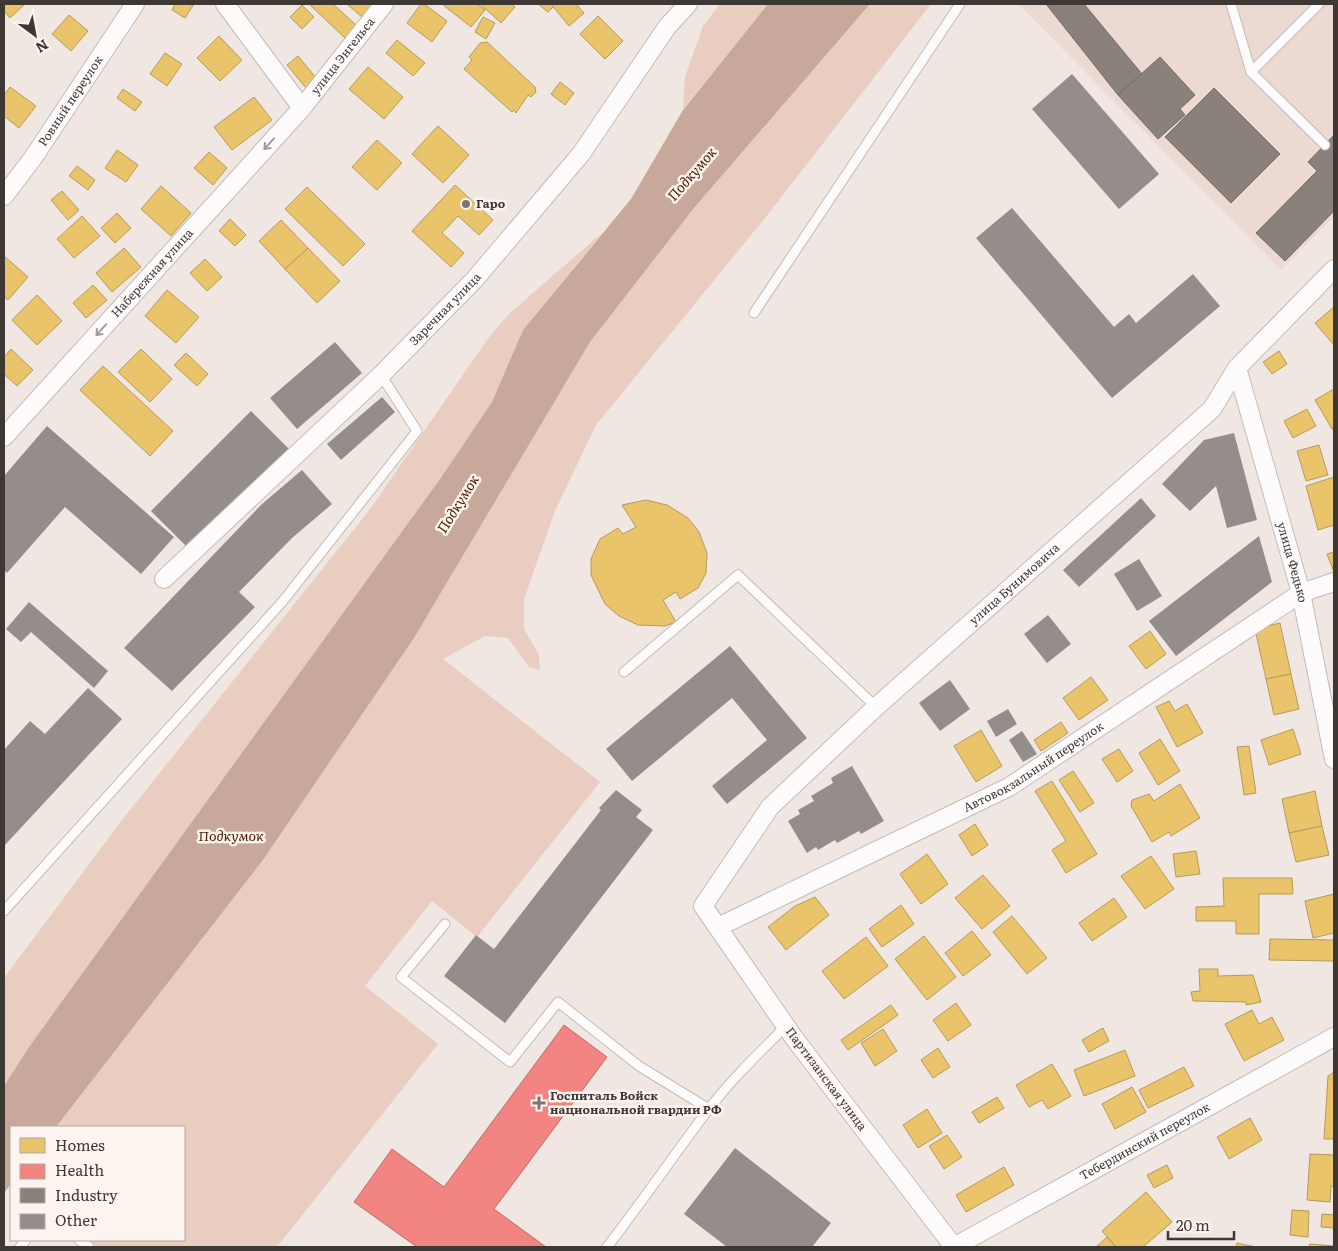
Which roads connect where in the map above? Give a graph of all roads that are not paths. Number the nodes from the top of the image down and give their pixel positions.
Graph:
1 (135, 4) edge
2 (224, 4) edge
3 (384, 4) edge
4 (688, 4) edge
5 (960, 4) edge
6 (1231, 4) edge
7 (1319, 4) edge
8 (1251, 72) junction
9 (302, 108) junction
10 (1325, 145) dead end
11 (4, 196) edge
12 (1334, 269) edge
13 (754, 313) dead end
14 (1237, 368) junction
15 (381, 375) junction
16 (4, 437) edge
17 (164, 579) dead end
18 (1334, 582) edge
19 (1301, 593) junction
20 (624, 672) dead end
21 (876, 707) junction
22 (1334, 760) edge
23 (703, 906) joint
24 (4, 911) edge
25 (445, 924) dead end
26 (718, 927) junction
27 (786, 1026) junction
28 (1334, 1037) edge
29 (709, 1109) junction
30 (607, 1247) edge
31 (954, 1247) edge

1 - 11 street, Ровный переулок
2 - 9 street
3 - 9 street, улица Энгельса
4 - 15 street, Заречная улица
5 - 13 lane
6 - 8 lane
7 - 8 lane
8 - 10 lane
9 -> 16 street, Набережная улица
12 - 14 street, улица Бунимовича
14 - 19 street, улица Федько
14 - 21 street, улица Бунимовича
15 - 17 street, Заречная улица
15 - 24 lane
18 - 19 street, Автовокзальный переулок
19 - 22 street, улица Федько
19 - 26 street, Автовокзальный переулок
20 - 21 lane
21 - 23 street, улица Бунимовича
23 - 26 street, Партизанская улица
25 - 29 lane
26 - 27 street, Партизанская улица
27 - 29 lane
27 - 31 street, Партизанская улица
28 - 31 street, Тебердинский переулок
29 - 30 lane

